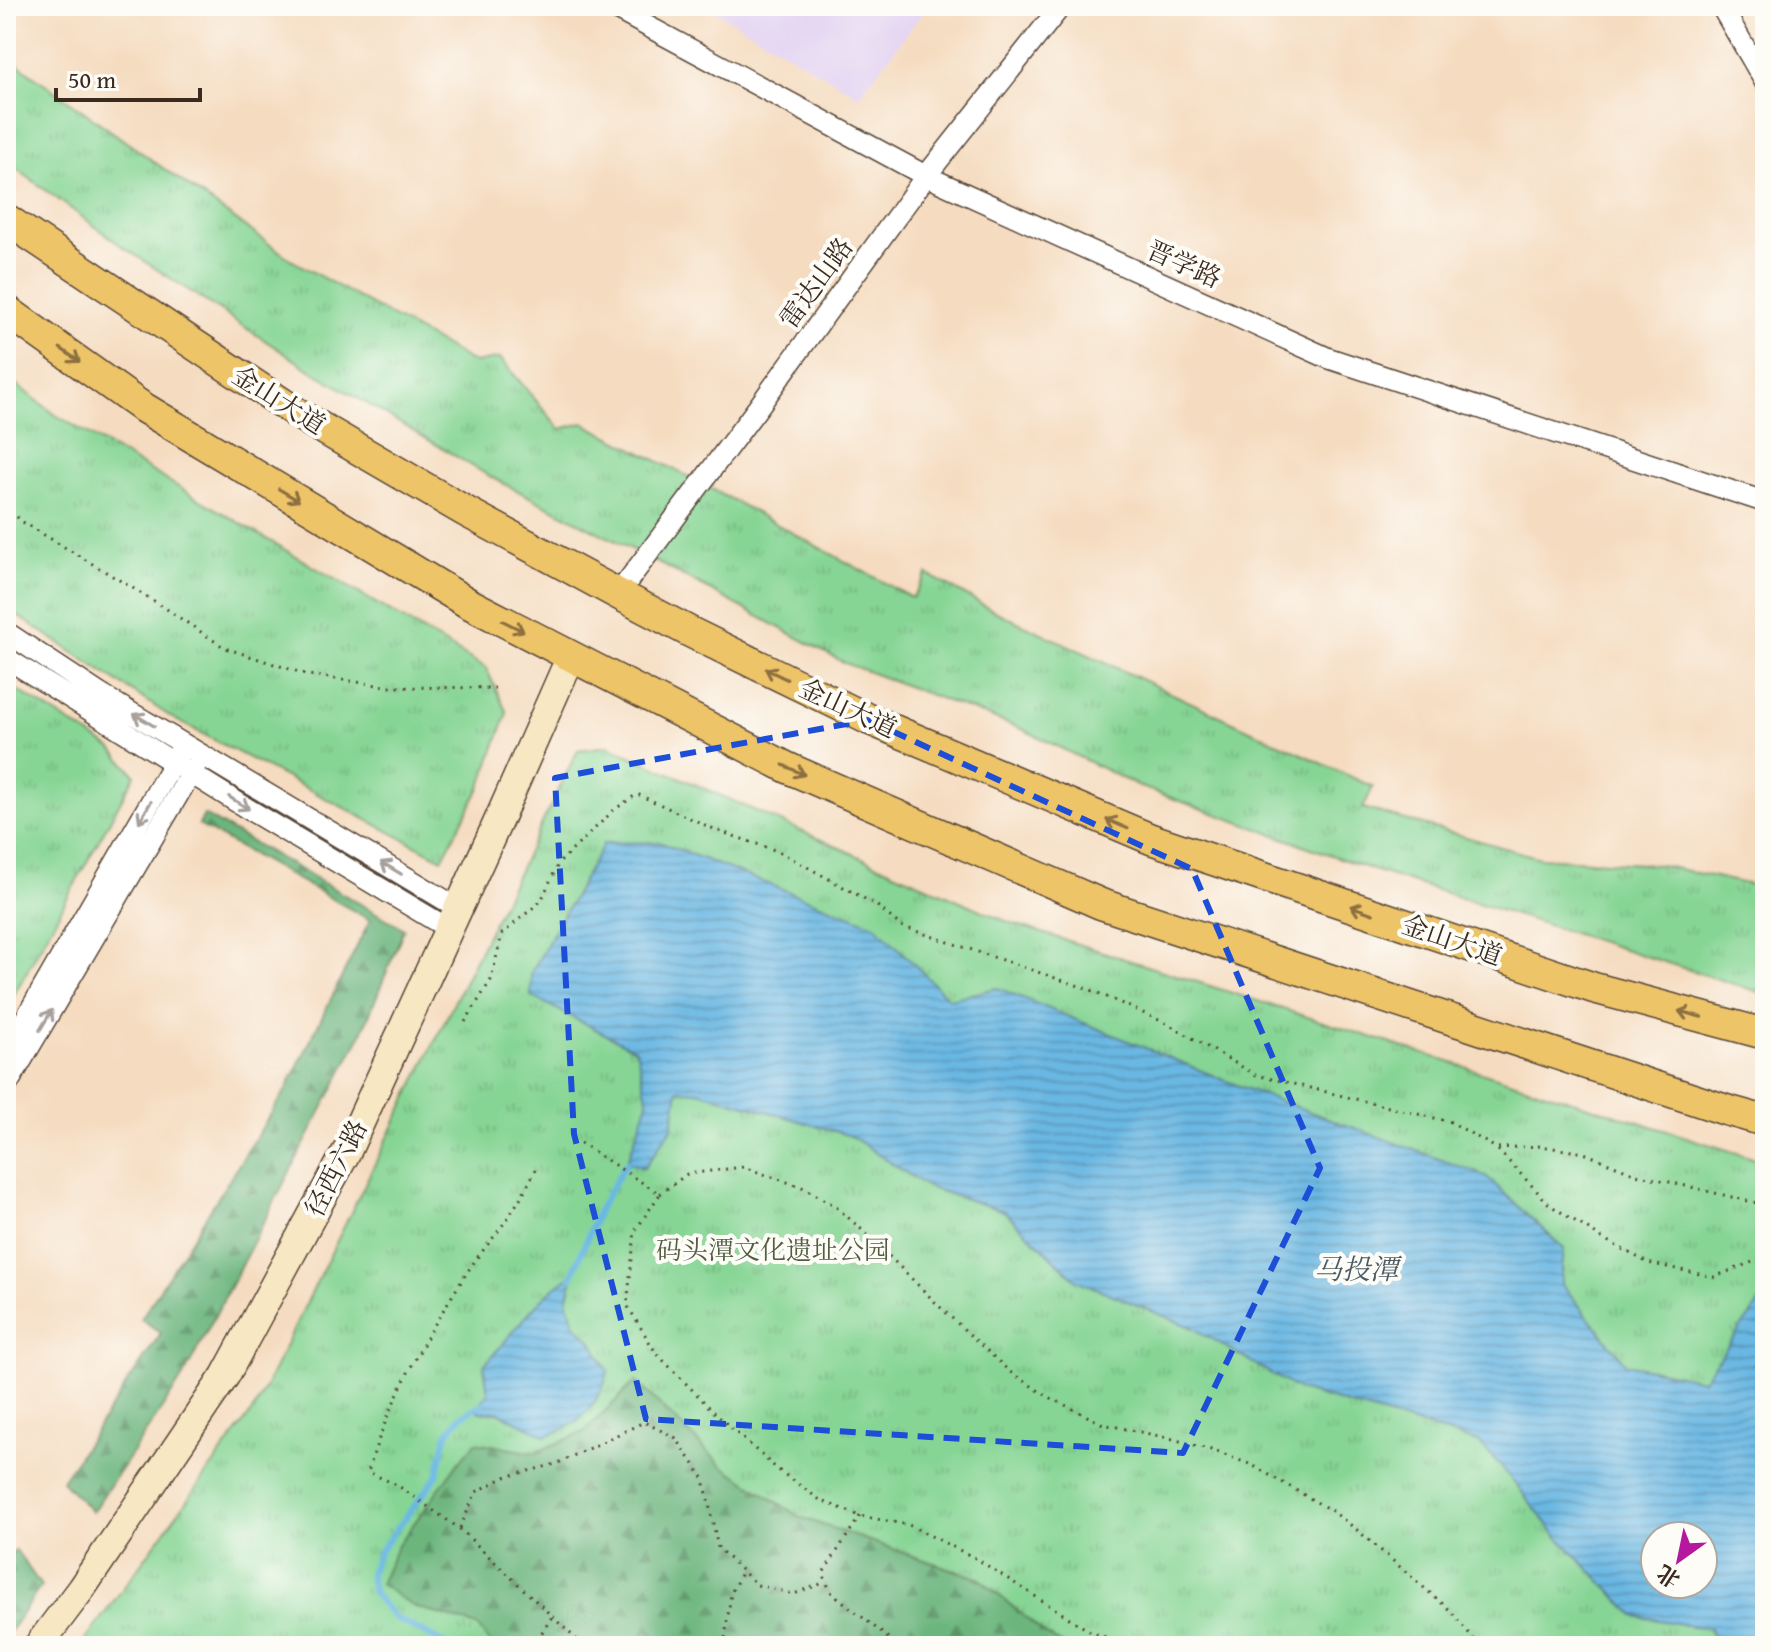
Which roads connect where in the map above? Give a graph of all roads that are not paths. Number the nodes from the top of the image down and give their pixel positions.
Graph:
1 (610, 6) edge
2 (1061, 6) edge
3 (1721, 6) edge
4 (1765, 82) edge
5 (926, 176) junction
6 (6, 219) edge
7 (6, 310) edge
8 (1765, 502) edge
9 (618, 594) junction
10 (6, 632) edge
11 (571, 656) junction
12 (6, 658) edge
13 (192, 749) junction
14 (183, 768) junction
15 (454, 919) junction
16 (1765, 1034) edge
17 (6, 1052) edge
18 (6, 1087) edge
19 (1765, 1121) edge
20 (38, 1646) edge

1 - 5 street, 晋学路
2 - 5 street, 雷达山路
3 - 4 street
5 - 8 street, 晋学路
5 - 9 street, 雷达山路
6 - 9 main road, 金山大道
7 -> 11 main road
16 -> 9 main road, 金山大道
13 -> 10 street
11 - 15 street, 径西六路
11 -> 19 main road
12 - 14 street
13 - 14 street
15 -> 13 street
14 -> 15 street
14 -> 17 street
18 -> 14 street
15 - 20 street, 径西六路

